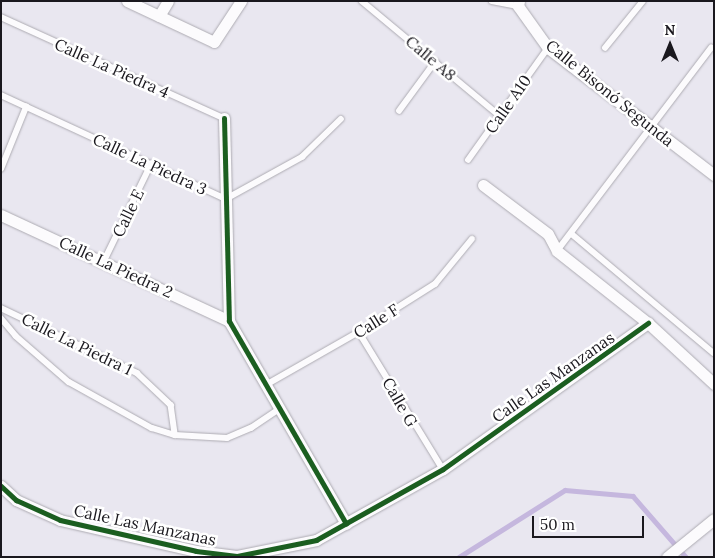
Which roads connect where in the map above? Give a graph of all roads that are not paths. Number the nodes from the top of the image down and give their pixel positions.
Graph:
1 (127, 1) edge
2 (168, 1) edge
3 (241, 1) edge
4 (362, 1) edge
5 (492, 1) edge
6 (643, 1) edge
7 (519, 3) edge
8 (159, 16) junction
9 (1, 17) edge
10 (548, 48) junction
11 (605, 48) dead end
12 (711, 48) dead end
13 (435, 62) junction
14 (1, 95) edge
15 (26, 107) junction
16 (399, 111) dead end
17 (500, 116) junction
18 (224, 118) joint
19 (341, 120) dead end
20 (649, 125) junction
21 (468, 160) dead end
22 (151, 164) junction
23 (1, 169) edge
24 (714, 175) edge
25 (483, 185) dead end
26 (226, 199) junction
27 (1, 215) edge
28 (572, 234) junction
29 (472, 239) dead end
30 (557, 251) junction
31 (104, 261) junction
32 (1, 308) edge
33 (1, 318) edge
34 (229, 321) junction
35 (648, 323) junction
36 (360, 332) junction
37 (714, 353) edge
38 (714, 384) edge
39 (265, 385) junction
40 (279, 409) junction
41 (175, 435) junction
42 (444, 470) junction
43 (1, 486) edge
44 (714, 519) edge
45 (346, 524) junction
46 (666, 557) edge

1 - 8 street
2 - 8 street
3 - 8 street
4 - 13 lane, Calle A8
5 - 7 lane
6 - 11 lane
7 - 10 street, Calle Bisonó Segunda
9 - 18 lane, Calle La Piedra 4
10 - 17 lane, Calle A10
10 - 20 street, Calle Bisonó Segunda
12 - 20 lane
13 - 16 lane
13 - 17 lane, Calle A8
14 - 15 lane, Calle La Piedra 3
15 - 22 lane, Calle La Piedra 3
15 - 23 lane
17 - 21 lane, Calle A10
18 - 26 street
19 - 26 lane, Calle La Piedra 3
20 - 24 street, Calle Bisonó Segunda
20 - 28 lane
22 - 26 lane, Calle La Piedra 3
22 - 31 lane, Calle E
25 - 30 street
26 - 34 street
27 - 31 street, Calle La Piedra 2
28 - 30 lane
28 - 37 lane
29 - 36 lane, Calle F
30 - 35 street
31 - 34 street, Calle La Piedra 2
32 - 41 lane, Calle La Piedra 1
33 - 41 lane, Calle La Piedra 1
34 - 39 street
35 - 38 street
35 - 42 street, Calle Las Manzanas
36 - 39 lane, Calle F
36 - 42 lane, Calle G
39 - 40 street
40 - 41 lane, Calle La Piedra 1
40 - 45 street
42 - 45 street, Calle Las Manzanas
43 - 45 street, Calle Las Manzanas
44 - 46 street

